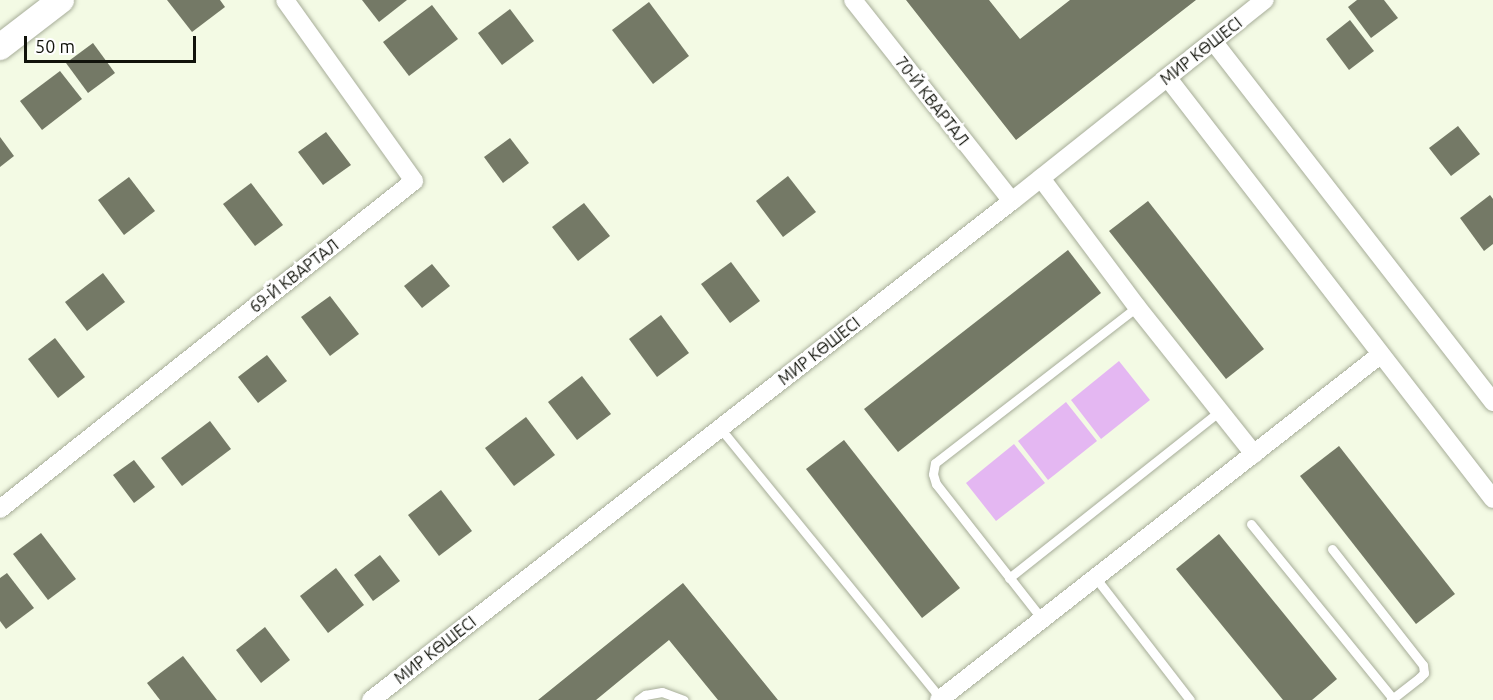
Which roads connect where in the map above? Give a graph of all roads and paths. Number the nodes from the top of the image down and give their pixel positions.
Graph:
1 (61, 0) edge
2 (285, 0) edge
3 (853, 0) edge
4 (1265, 0) edge
5 (1213, 41) junction
6 (0, 47) edge
7 (1167, 77) junction
8 (1041, 178) junction
9 (1012, 201) junction
10 (1137, 307) junction
11 (1380, 355) junction
12 (1493, 402) edge
13 (1220, 411) junction
14 (720, 428) junction
15 (1254, 454) junction
16 (1493, 499) edge
17 (0, 509) edge
18 (1251, 524) dead end
19 (1332, 549) dead end
20 (1095, 577) junction
21 (1009, 578) junction
22 (1041, 619) junction
23 (941, 699) edge
24 (1392, 699) edge
25 (371, 700) edge
26 (638, 700) edge
27 (684, 700) edge
28 (1190, 700) edge

1 - 6 street
2 - 17 street, 69-Й КВАРТАЛ
3 - 9 street, 70-Й КВАРТАЛ
4 - 5 street, МИР КӨШЕСІ
5 - 7 street, МИР КӨШЕСІ
5 - 12 street
7 - 8 street, МИР КӨШЕСІ
7 - 11 street
8 - 9 street, МИР КӨШЕСІ
8 - 10 street
9 - 14 street, МИР КӨШЕСІ
10 - 13 street
10 - 21 lane
11 - 15 street
11 - 16 street
13 - 15 street
13 - 21 lane
14 - 23 lane
14 - 25 street, МИР КӨШЕСІ
15 - 20 street
18 - 24 lane
19 - 24 lane
20 - 22 street
20 - 28 lane
21 - 22 lane
22 - 23 street
26 - 27 lane

